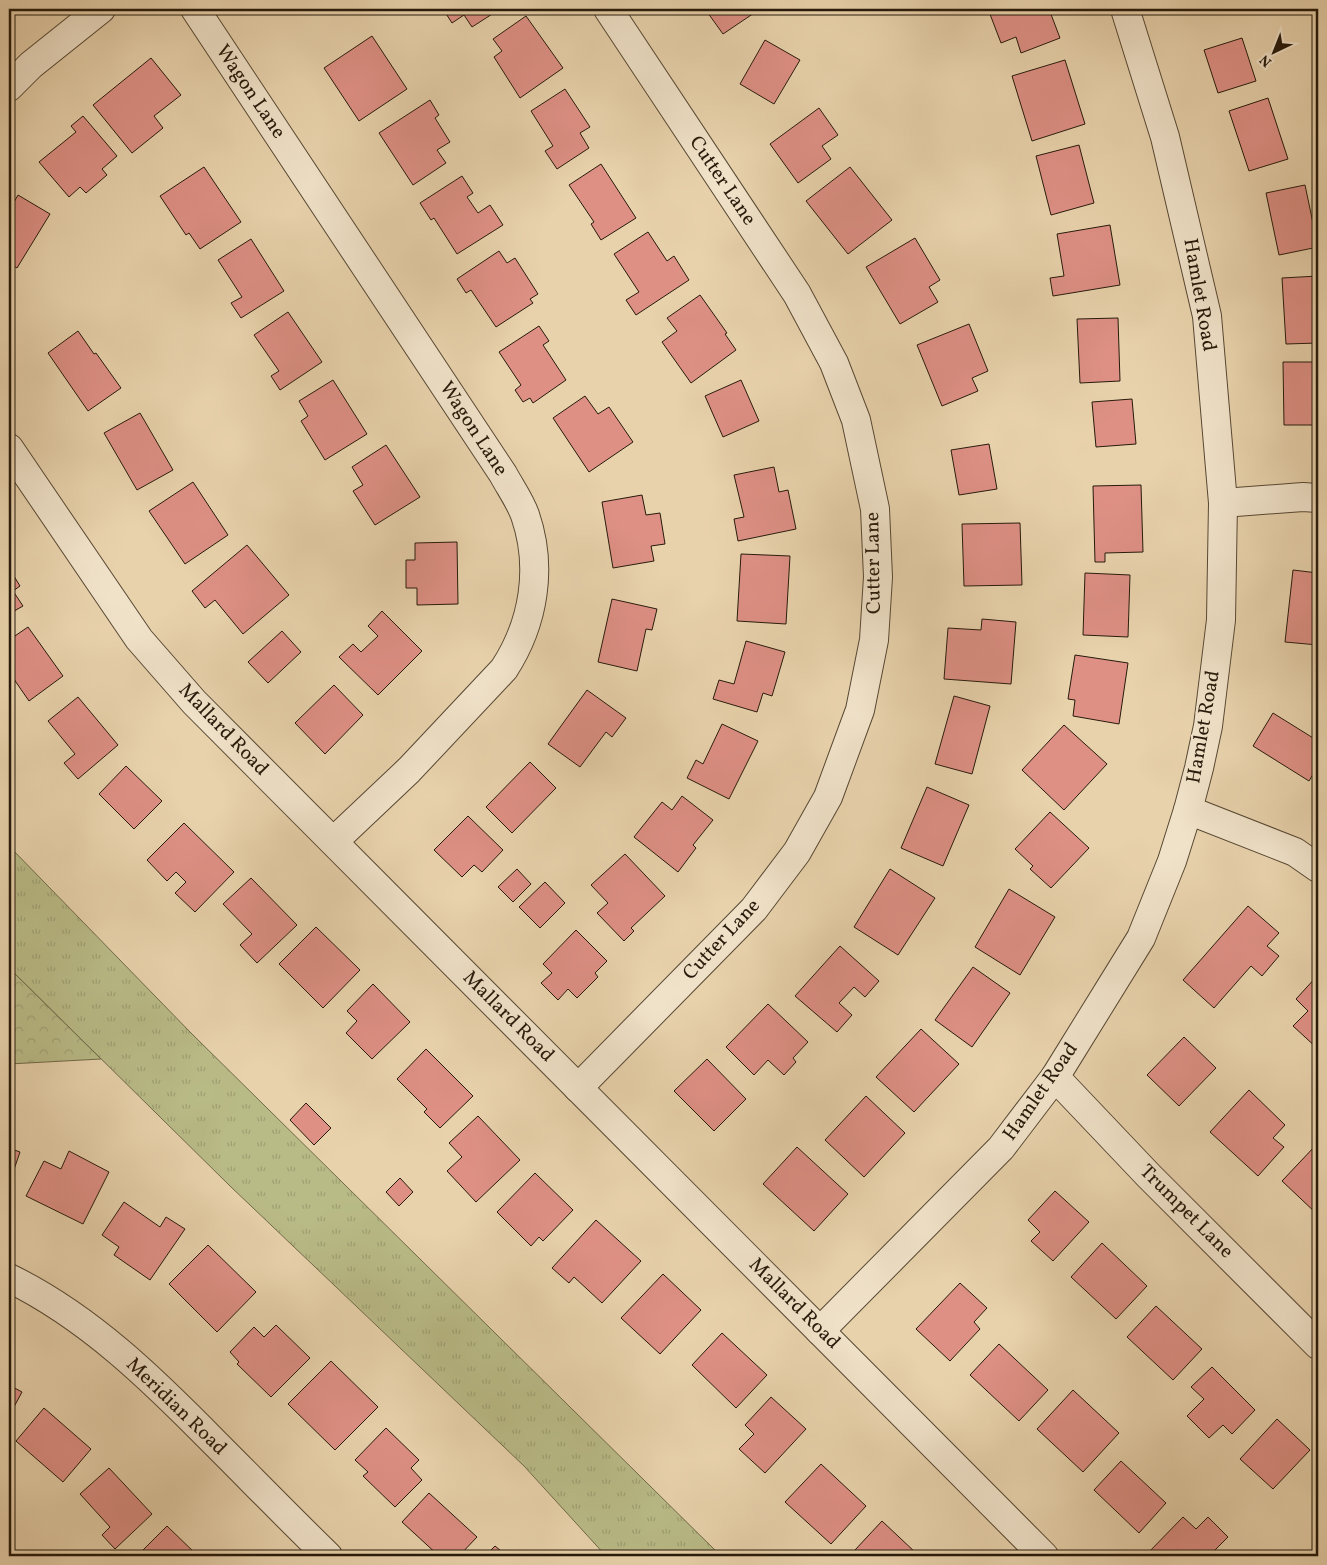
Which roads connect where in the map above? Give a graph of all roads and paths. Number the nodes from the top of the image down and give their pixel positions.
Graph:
1 (101, 9) edge
2 (195, 9) edge
3 (608, 9) edge
4 (1126, 9) edge
5 (9, 87) edge
6 (9, 448) edge
7 (1318, 498) edge
8 (1223, 503) junction
9 (1188, 810) junction
10 (334, 841) junction
11 (1318, 868) edge
12 (1056, 1078) junction
13 (578, 1088) junction
14 (9, 1278) edge
15 (820, 1331) junction
16 (1318, 1345) edge
17 (328, 1556) edge
18 (1044, 1556) edge

1 - 5 street
2 - 10 street, Wagon Lane
3 - 13 street, Cutter Lane
4 - 8 street, Hamlet Road
6 - 10 street, Mallard Road
7 - 8 street
8 - 9 street, Hamlet Road
9 - 11 street
9 - 12 street, Hamlet Road
10 - 13 street, Mallard Road
12 - 15 street, Hamlet Road
12 - 16 street, Trumpet Lane
13 - 15 street, Mallard Road
14 - 17 street, Meridian Road
15 - 18 street, Mallard Road

